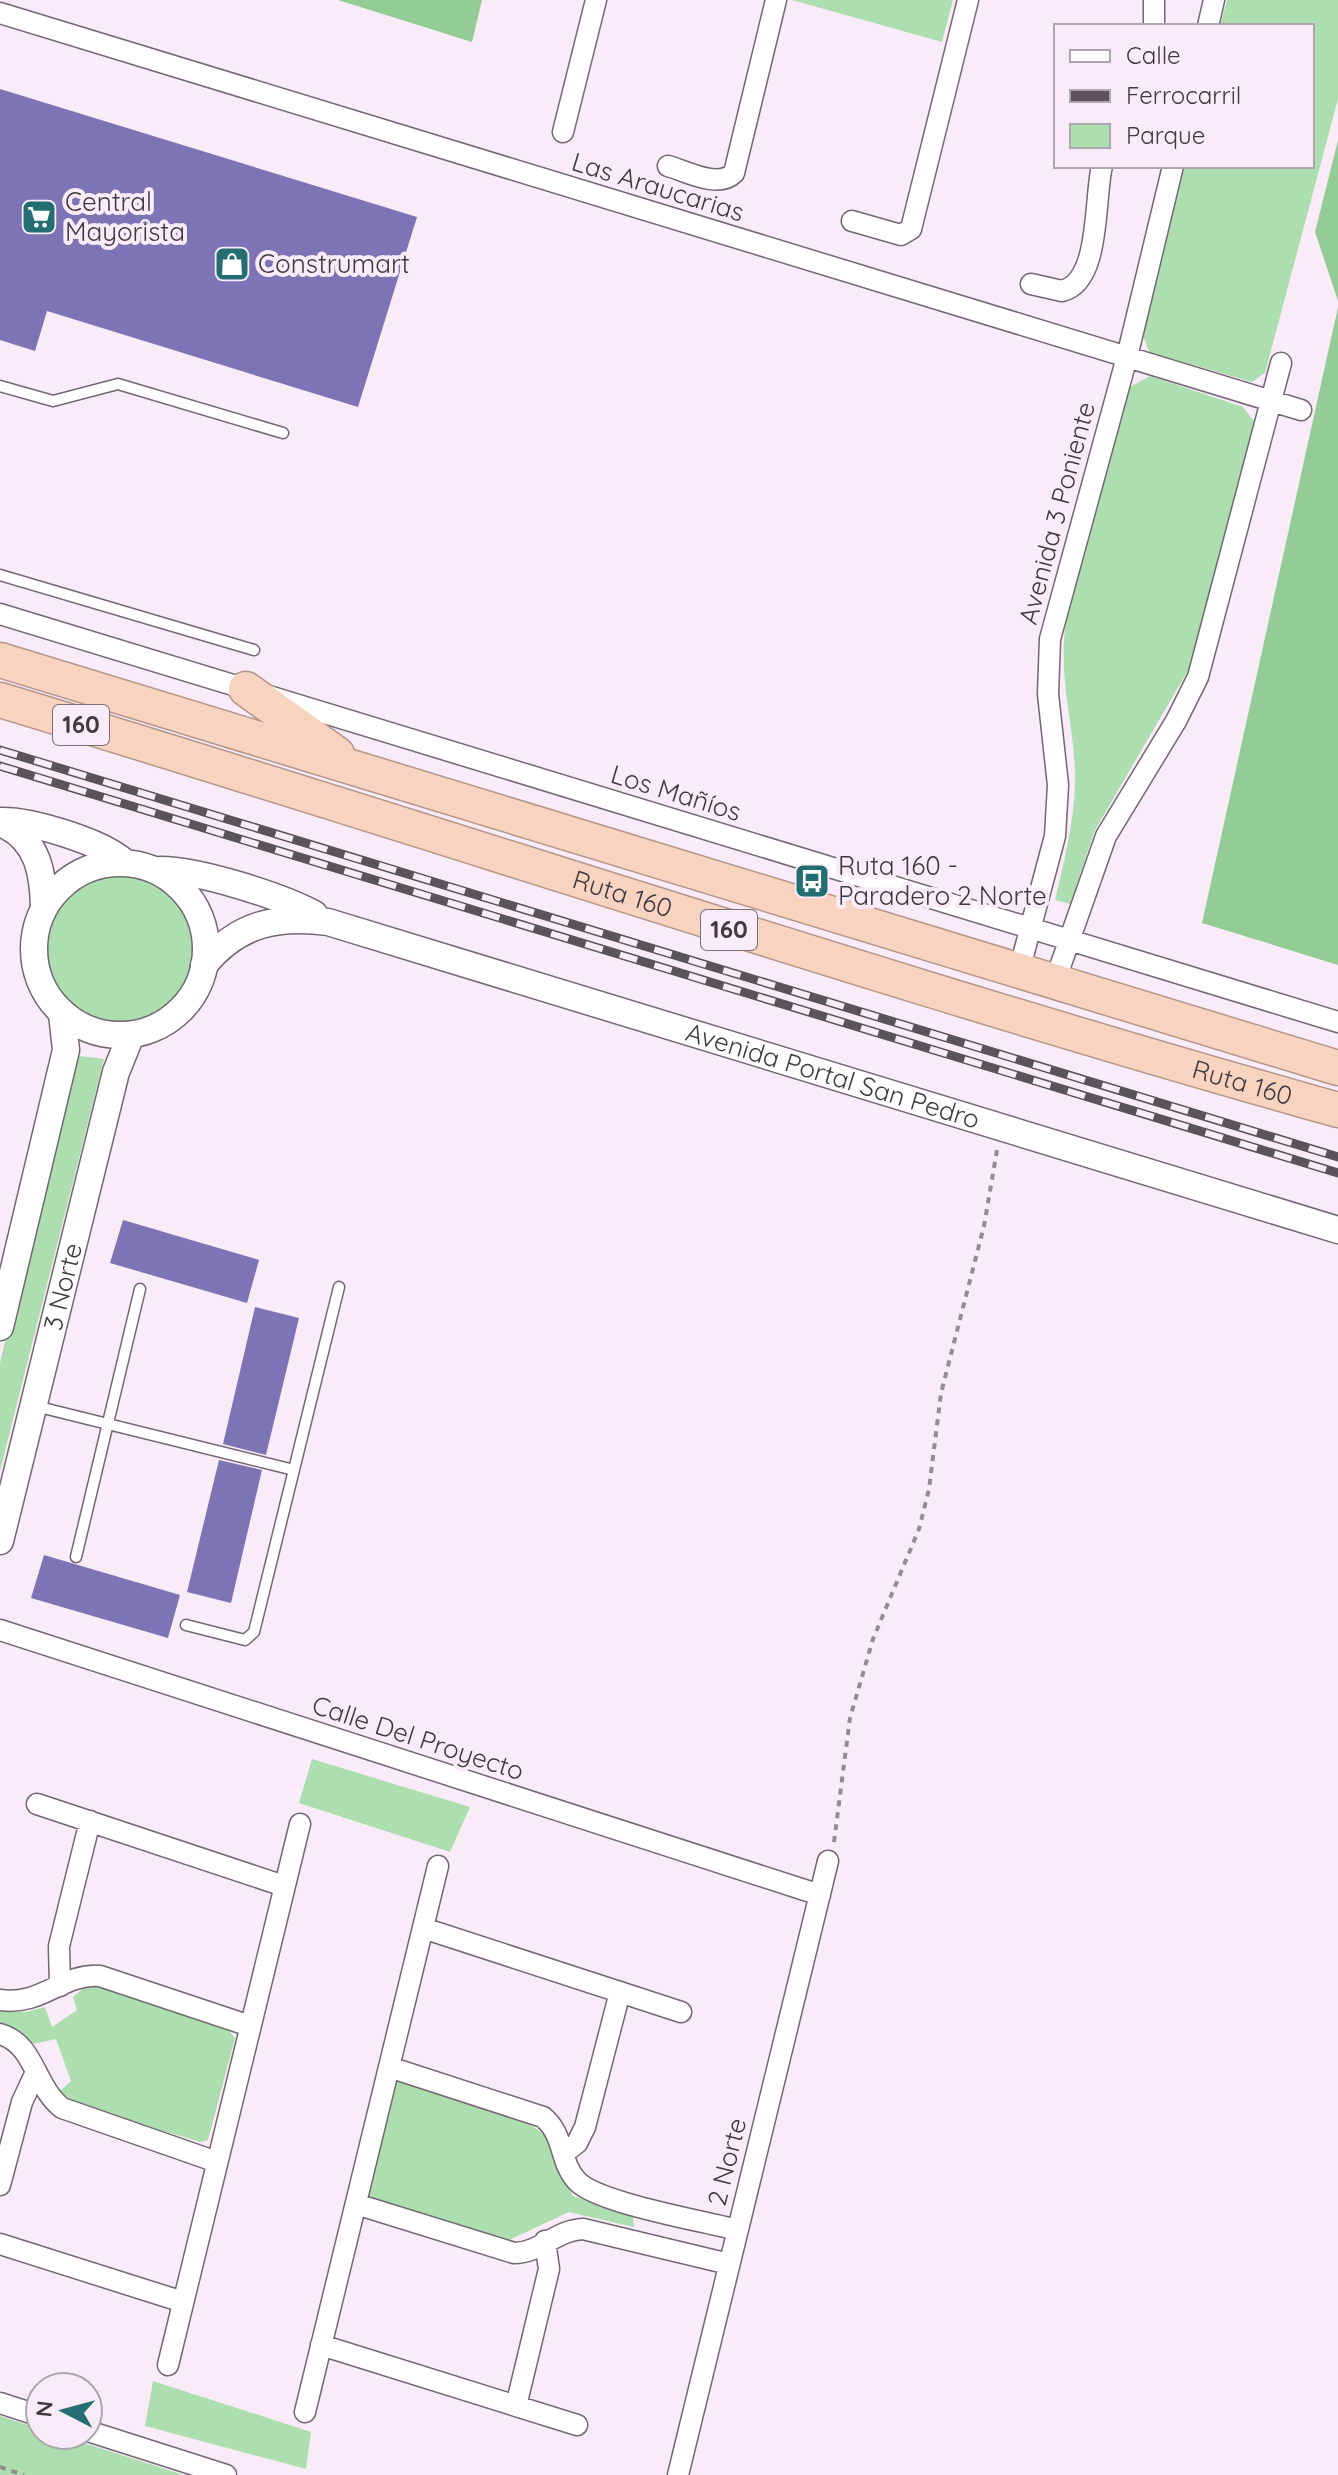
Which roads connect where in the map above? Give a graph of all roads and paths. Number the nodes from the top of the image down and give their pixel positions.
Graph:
1 (596, 0) edge
2 (776, 0) edge
3 (968, 0) edge
4 (1154, 0) edge
5 (1214, 0) edge
6 (0, 13) edge
7 (1154, 24) edge
8 (1208, 24) edge
9 (563, 132) dead end
10 (668, 166) dead end
11 (1102, 168) edge
12 (1173, 168) edge
13 (852, 221) dead end
14 (1031, 284) dead end
15 (1127, 357) junction
16 (1281, 363) dead end
17 (0, 386) edge
18 (1272, 402) junction
19 (1301, 410) dead end
20 (283, 433) dead end
21 (0, 575) edge
22 (0, 614) edge
23 (254, 650) dead end
24 (0, 660) edge
25 (246, 689) junction
26 (0, 700) edge
27 (360, 771) junction
28 (0, 822) edge
29 (124, 862) junction
30 (155, 869) junction
31 (44, 907) junction
32 (328, 922) junction
33 (1032, 928) junction
34 (1071, 940) junction
35 (204, 965) junction
36 (1019, 971) junction
37 (1055, 981) junction
38 (62, 1014) junction
39 (1025, 1020) junction
40 (1338, 1022) edge
41 (131, 1035) junction
42 (1338, 1068) edge
43 (1338, 1110) edge
44 (1003, 1128) junction
45 (1338, 1230) edge
46 (339, 1287) dead end
47 (140, 1289) dead end
48 (0, 1327) edge
49 (33, 1405) junction
50 (111, 1423) junction
51 (294, 1470) junction
52 (0, 1541) edge
53 (76, 1557) dead end
54 (186, 1625) dead end
55 (0, 1630) edge
56 (37, 1804) dead end
57 (90, 1821) junction
58 (300, 1824) dead end
59 (838, 1831) dead end
60 (828, 1861) dead end
61 (438, 1866) dead end
62 (284, 1886) junction
63 (820, 1895) junction
64 (423, 1928) junction
65 (60, 1986) junction
66 (620, 1992) junction
67 (0, 2000) edge
68 (681, 2012) dead end
69 (250, 2026) junction
70 (0, 2034) edge
71 (389, 2067) junction
72 (35, 2074) junction
73 (564, 2153) junction
74 (217, 2162) junction
75 (0, 2185) edge
76 (356, 2204) junction
77 (737, 2230) junction
78 (545, 2241) junction
79 (0, 2244) edge
80 (729, 2264) junction
81 (183, 2302) junction
82 (321, 2345) junction
83 (168, 2365) dead end
84 (0, 2403) edge
85 (516, 2406) junction
86 (24, 2411) edge
87 (305, 2412) dead end
88 (577, 2425) dead end
89 (104, 2436) edge
90 (0, 2467) edge
91 (24, 2475) edge
92 (226, 2475) edge
93 (678, 2475) edge

1 - 9 street
2 - 10 street
3 - 13 street
4 - 7 street
5 - 8 street
6 - 15 street, Las Araucarias
11 - 14 street
12 - 15 street, Avenida 3 Poniente
15 - 18 street, Las Araucarias
15 - 33 street, Avenida 3 Poniente
16 - 18 street
17 - 20 lane
18 - 19 street, Las Araucarias
18 - 34 street
21 - 23 lane
22 - 25 street, Los Mañíos
24 - 27 highway, Ruta 160 / 160
25 - 27 highway
25 - 33 street, Los Mañíos
26 - 39 highway, Ruta 160 / 160
27 - 36 highway, Ruta 160 / 160
28 - 29 street
28 - 31 street
29 - 30 street, 3 Norte
29 - 31 street, 3 Norte
30 - 32 street, Avenida Portal San Pedro
30 - 35 street, 3 Norte
31 - 38 street, 3 Norte
32 - 35 street, Avenida Portal San Pedro
32 - 44 street, Avenida Portal San Pedro
33 - 34 street, Los Mañíos
33 - 36 street, Avenida 3 Poniente
34 - 37 street
34 - 40 street, Los Mañíos
35 - 41 street, 3 Norte
36 - 37 highway, Ruta 160 / 160
36 - 39 highway
37 - 39 highway
37 - 42 highway, Ruta 160 / 160
38 - 41 street, 3 Norte
38 - 48 street, 3 Norte
39 - 43 highway, Ruta 160 / 160
41 - 49 street, 3 Norte
44 - 45 street, Avenida Portal San Pedro
44 - 59 path
46 - 51 lane
47 - 50 lane
49 - 50 lane
49 - 52 street, 3 Norte
50 - 51 lane
50 - 53 lane
51 - 54 lane
55 - 63 street, Calle Del Proyecto
56 - 57 street
57 - 62 street
57 - 65 street
58 - 62 street
60 - 63 street, 2 Norte
61 - 64 street
62 - 69 street
63 - 77 street, 2 Norte
64 - 66 street
64 - 71 street
65 - 67 street
65 - 69 street
66 - 68 street
66 - 73 street
69 - 74 street
70 - 72 street
71 - 73 street
71 - 76 street
72 - 74 street
72 - 75 street
73 - 77 street
74 - 81 street
76 - 78 street
76 - 82 street
77 - 80 street, 2 Norte
78 - 80 street
78 - 85 street
79 - 81 street
80 - 93 street, 2 Norte
81 - 83 street
82 - 85 street
82 - 87 street
84 - 86 street
85 - 88 street
89 - 92 street
90 - 91 path

